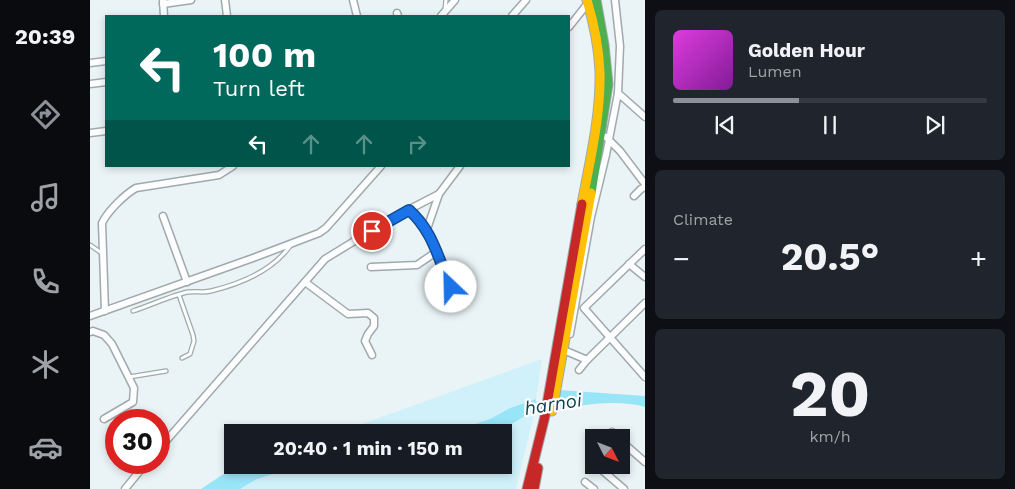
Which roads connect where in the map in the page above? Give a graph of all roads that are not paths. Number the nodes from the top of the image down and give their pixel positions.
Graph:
1 (192, 0) edge
2 (225, 0) edge
3 (353, 0) edge
4 (446, 0) edge
5 (455, 0) edge
6 (526, 0) edge
7 (615, 0) edge
8 (590, 1) edge
9 (163, 2) edge
10 (442, 14) edge
11 (164, 15) edge
12 (227, 15) edge
13 (357, 15) edge
14 (513, 15) edge
15 (570, 26) edge
16 (105, 61) edge
17 (90, 63) edge
18 (105, 82) edge
19 (90, 84) edge
20 (618, 93) junction
21 (645, 117) edge
22 (105, 131) edge
23 (90, 133) edge
24 (604, 136) junction
25 (231, 167) edge
26 (380, 167) edge
27 (459, 167) edge
28 (645, 186) edge
29 (439, 194) junction
30 (634, 196) dead end
31 (409, 210) junction
32 (163, 216) dead end
33 (427, 229) junction
34 (292, 243) junction
35 (90, 245) edge
36 (645, 249) edge
37 (436, 252) junction
38 (103, 255) junction
39 (629, 264) junction
40 (371, 267) dead end
41 (645, 277) edge
42 (187, 282) junction
43 (304, 282) junction
44 (179, 295) junction
45 (463, 298) dead end
46 (645, 303) edge
47 (584, 308) junction
48 (575, 310) junction
49 (104, 311) junction
50 (134, 311) dead end
51 (90, 316) edge
52 (90, 332) edge
53 (610, 338) junction
54 (566, 351) junction
55 (372, 356) dead end
56 (182, 358) dead end
57 (587, 360) junction
58 (579, 370) dead end
59 (166, 371) dead end
60 (129, 377) junction
61 (645, 377) edge
62 (554, 387) junction
63 (548, 415) junction
64 (104, 418) dead end
65 (170, 436) edge
66 (630, 449) edge
67 (645, 462) edge
68 (138, 474) edge
69 (606, 474) edge
70 (585, 482) dead end
71 (125, 489) edge
72 (527, 489) edge
73 (534, 489) edge
74 (594, 489) edge
75 (624, 489) edge

1 - 9 street
2 - 12 street
3 - 13 street
4 - 10 lane
5 - 10 street
6 - 14 street
7 - 20 street
8 - 15 street
8 - 24 main road
8 - 62 main road
9 - 11 street
16 - 17 street
18 - 19 street
20 - 21 street
20 - 24 street
22 - 23 street
24 - 28 street
24 - 48 street
24 - 62 main road
25 - 38 street
26 - 34 street
27 - 29 street
28 - 30 street
29 - 31 street
29 - 33 street
31 - 33 street
31 - 43 street
32 - 42 street
33 - 37 street
34 - 42 street
34 - 44 lane
35 - 38 lane
36 - 39 street
37 - 40 street
37 - 45 street
38 - 49 street
39 - 41 street
39 - 47 street
42 - 49 street
43 - 55 street
43 - 65 street
44 - 50 lane
44 - 56 lane
46 - 53 street
47 - 48 street
47 - 53 street
48 - 54 street
49 - 51 street
52 - 60 street
53 - 57 street
53 - 61 street
54 - 57 street
54 - 62 street
57 - 58 street
59 - 60 lane
60 - 64 street
62 - 63 main road
63 - 72 main road
63 - 73 main road
66 - 67 street
68 - 71 street
69 - 75 street
70 - 74 street

